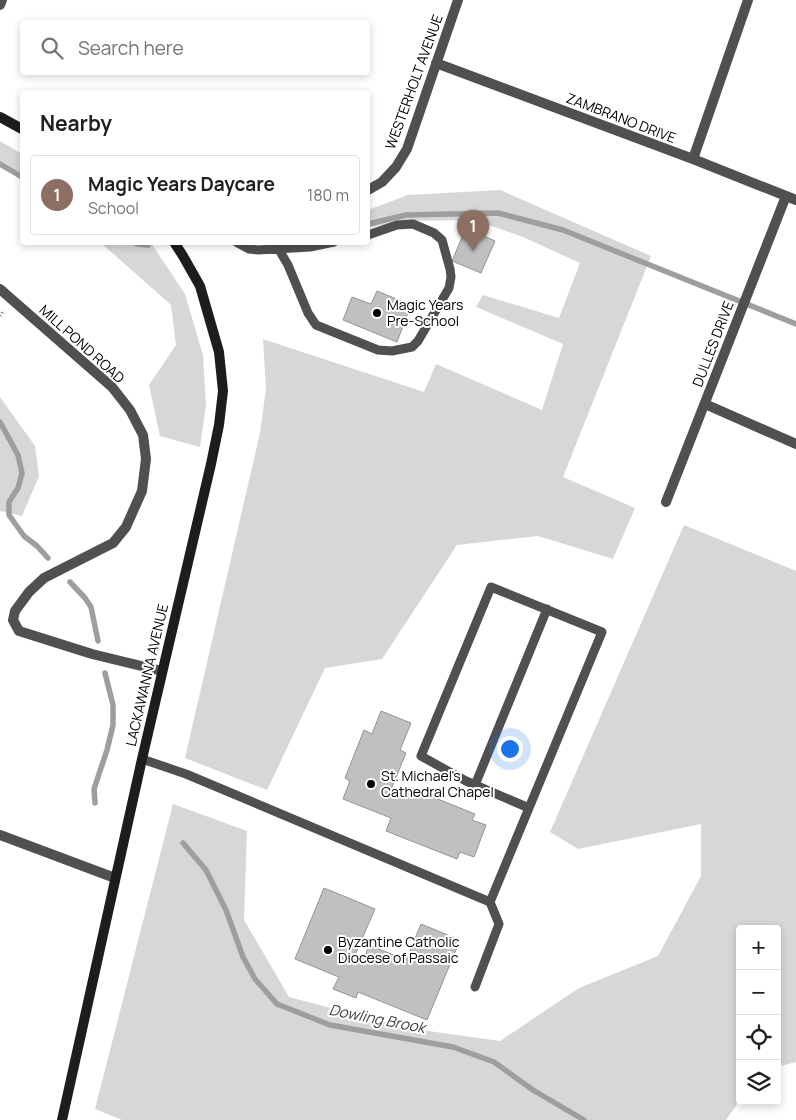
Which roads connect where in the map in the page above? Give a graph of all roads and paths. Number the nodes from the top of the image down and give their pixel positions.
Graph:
1 (2, 0) edge
2 (458, 0) edge
3 (748, 0) edge
4 (0, 5) edge
5 (436, 63) junction
6 (0, 117) edge
7 (20, 128) edge
8 (693, 159) junction
9 (370, 189) edge
10 (791, 198) edge
11 (370, 234) edge
12 (180, 245) edge
13 (242, 245) edge
14 (277, 245) edge
15 (320, 245) edge
16 (0, 289) edge
17 (705, 404) junction
18 (796, 444) edge
19 (666, 502) dead end
20 (547, 609) junction
21 (162, 671) junction
22 (142, 759) junction
23 (474, 785) junction
24 (529, 808) junction
25 (0, 835) edge
26 (115, 878) junction
27 (490, 902) junction
28 (474, 987) dead end
29 (62, 1120) edge

1 - 4 street
2 - 5 street, WESTERHOLT AVENUE
3 - 8 street
5 - 8 street, ZAMBRANO DRIVE
5 - 9 street, WESTERHOLT AVENUE
6 - 7 street
8 - 10 street, ZAMBRANO DRIVE
10 - 17 street, DULLES DRIVE
11 - 14 lane
12 - 21 street, LACKAWANNA AVENUE
13 - 14 lane
14 - 15 lane
16 - 21 street, MILL POND ROAD
17 - 18 street
17 - 19 street, DULLES DRIVE
20 - 23 lane
20 - 23 lane
20 - 24 lane
21 - 22 street, LACKAWANNA AVENUE
22 - 26 street, LACKAWANNA AVENUE
22 - 27 lane
23 - 24 lane
24 - 27 lane
25 - 26 street
26 - 29 street, LACKAWANNA AVENUE
27 - 28 lane

